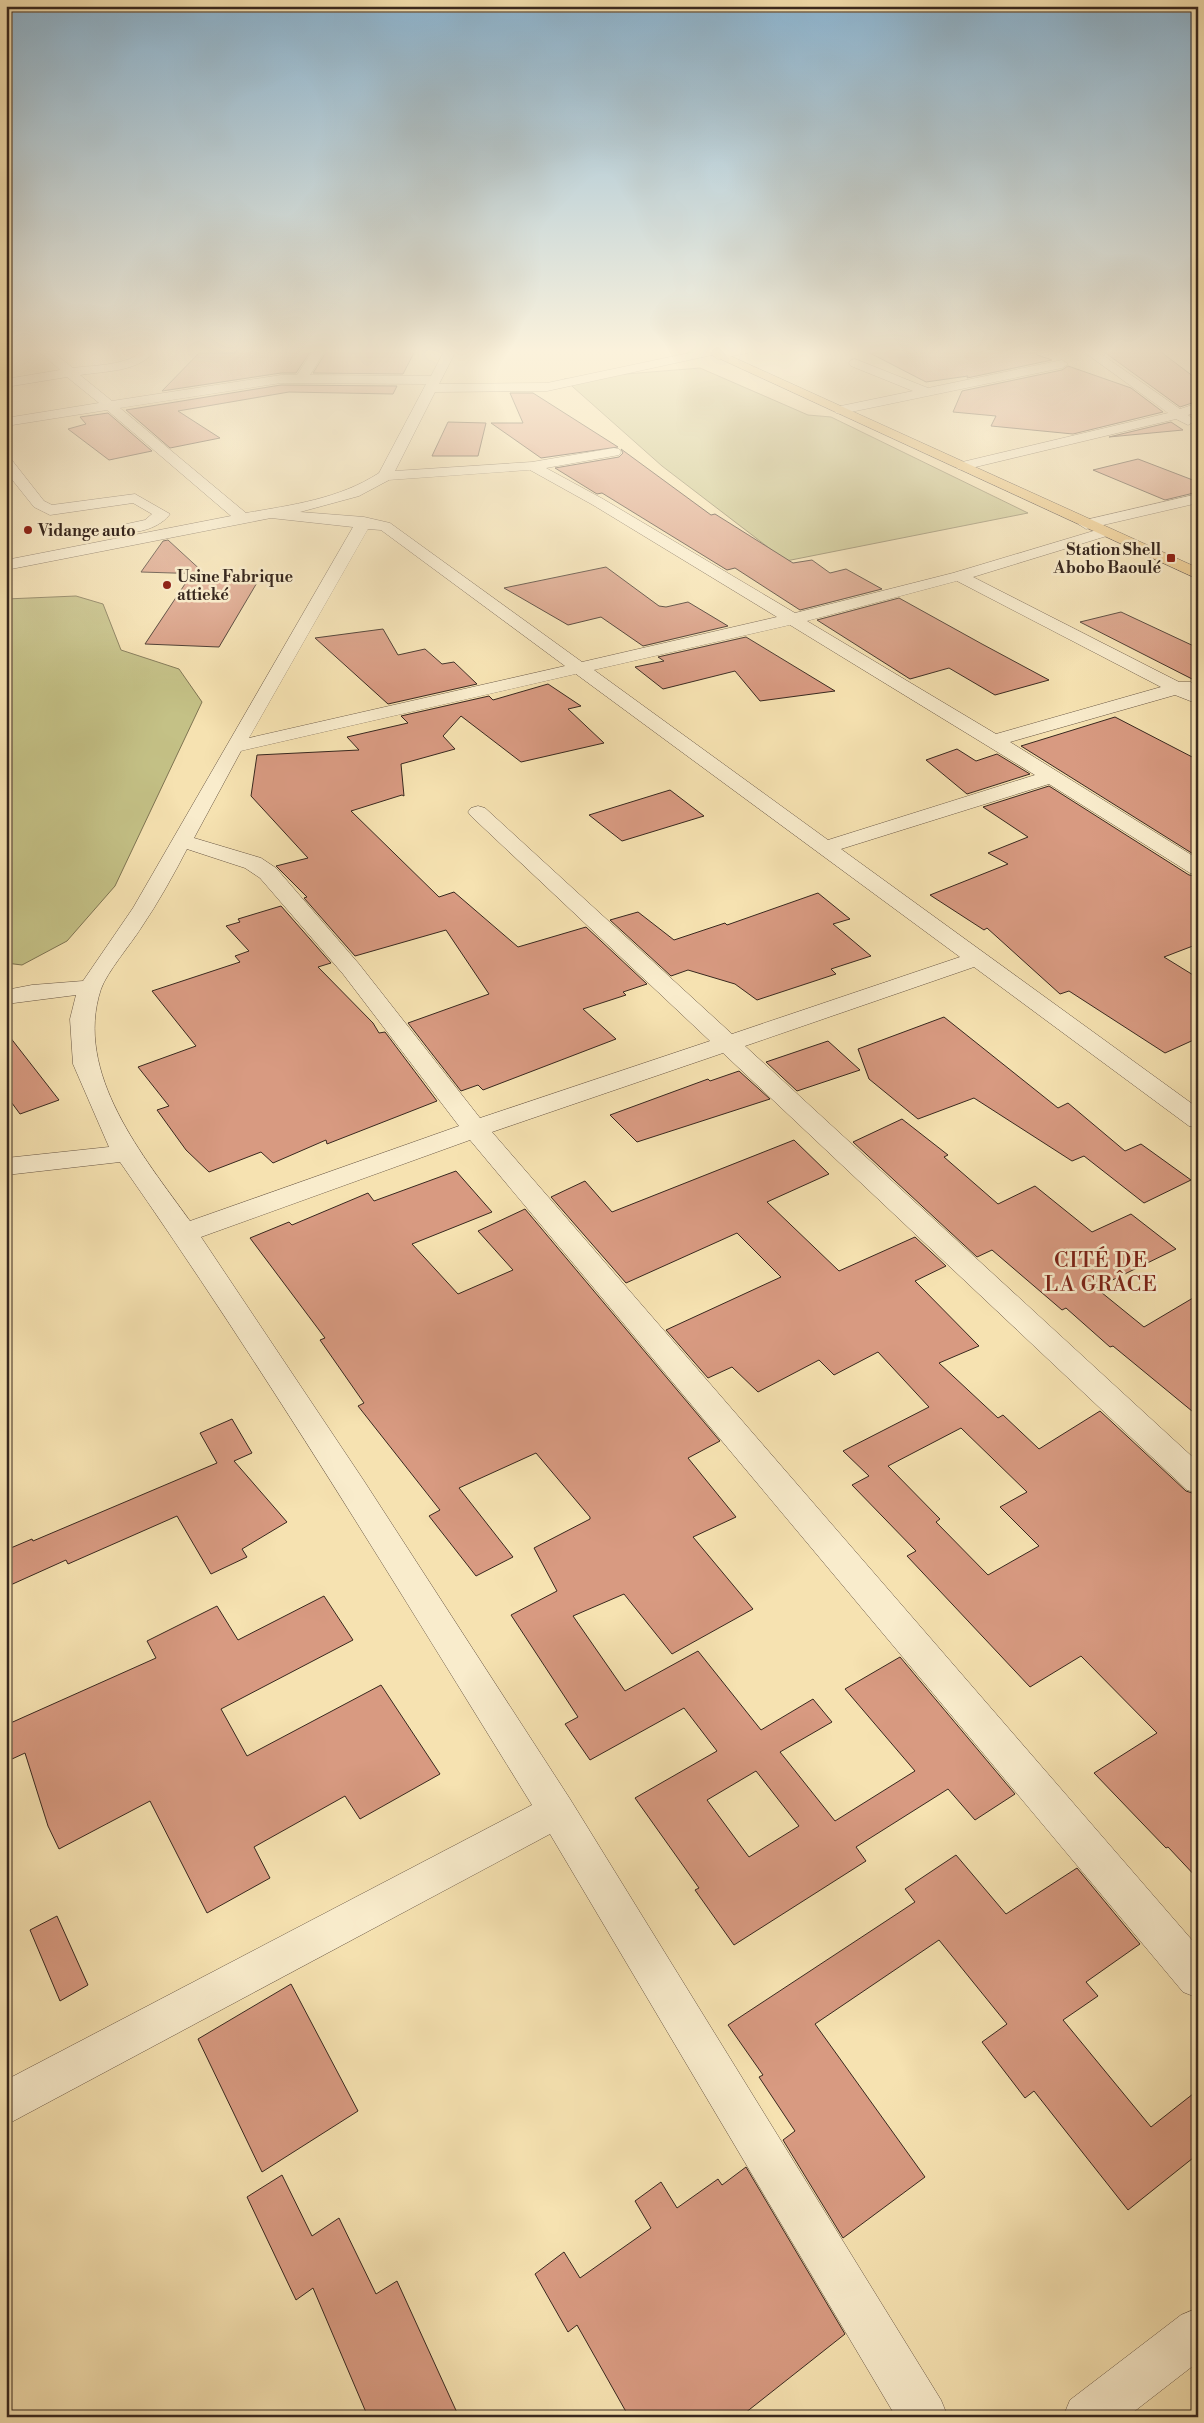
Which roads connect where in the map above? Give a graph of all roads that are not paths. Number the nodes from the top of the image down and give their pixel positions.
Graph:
1 (6, 462) edge
2 (176, 462) edge
3 (391, 462) edge
4 (555, 462) edge
5 (954, 462) edge
6 (979, 462) edge
7 (532, 466) junction
8 (963, 466) junction
9 (382, 479) junction
10 (1198, 498) edge
11 (382, 511) junction
12 (269, 513) junction
13 (243, 518) junction
14 (364, 522) junction
15 (1086, 524) junction
16 (1105, 532) junction
17 (101, 546) junction
18 (6, 565) edge
19 (1198, 574) edge
20 (959, 576) junction
21 (793, 619) junction
22 (582, 669) junction
23 (1198, 682) edge
24 (1177, 688) junction
25 (1198, 699) edge
26 (994, 741) junction
27 (234, 747) junction
28 (1050, 777) junction
29 (478, 812) dead end
30 (182, 841) junction
31 (826, 847) junction
32 (1198, 868) edge
33 (976, 959) junction
34 (90, 987) junction
35 (6, 997) edge
36 (727, 1045) junction
37 (1198, 1120) edge
38 (475, 1130) junction
39 (127, 1152) junction
40 (6, 1167) edge
41 (184, 1233) junction
42 (1198, 1481) edge
43 (557, 1811) junction
44 (1198, 1978) edge
45 (6, 2103) edge
46 (1198, 2332) edge
47 (924, 2417) edge
48 (1088, 2417) edge

1 - 17 street
2 - 13 street
3 - 9 street
4 - 7 street
5 - 8 main road
6 - 8 street
7 - 9 street
7 - 21 street
8 - 15 main road
9 - 11 street
9 - 12 street
10 - 15 street
11 - 14 street
11 - 22 street
12 - 13 street
12 - 14 street
13 - 17 street
14 - 27 street
15 - 16 main road
16 - 19 main road
16 - 20 street
17 - 18 street
20 - 21 street
20 - 24 street
21 - 22 street
21 - 26 street
22 - 27 street
22 - 31 street
23 - 24 street
24 - 25 street
24 - 26 street
26 - 28 street
27 - 30 street
28 - 31 street
28 - 32 street
29 - 36 street
30 - 34 street
30 - 38 street
31 - 33 street
33 - 36 street
33 - 37 street
34 - 35 street
34 - 39 street
36 - 38 street
36 - 42 street
38 - 41 street
38 - 44 street
39 - 40 street
39 - 41 street
41 - 43 street
43 - 45 street
43 - 47 street
46 - 48 street

